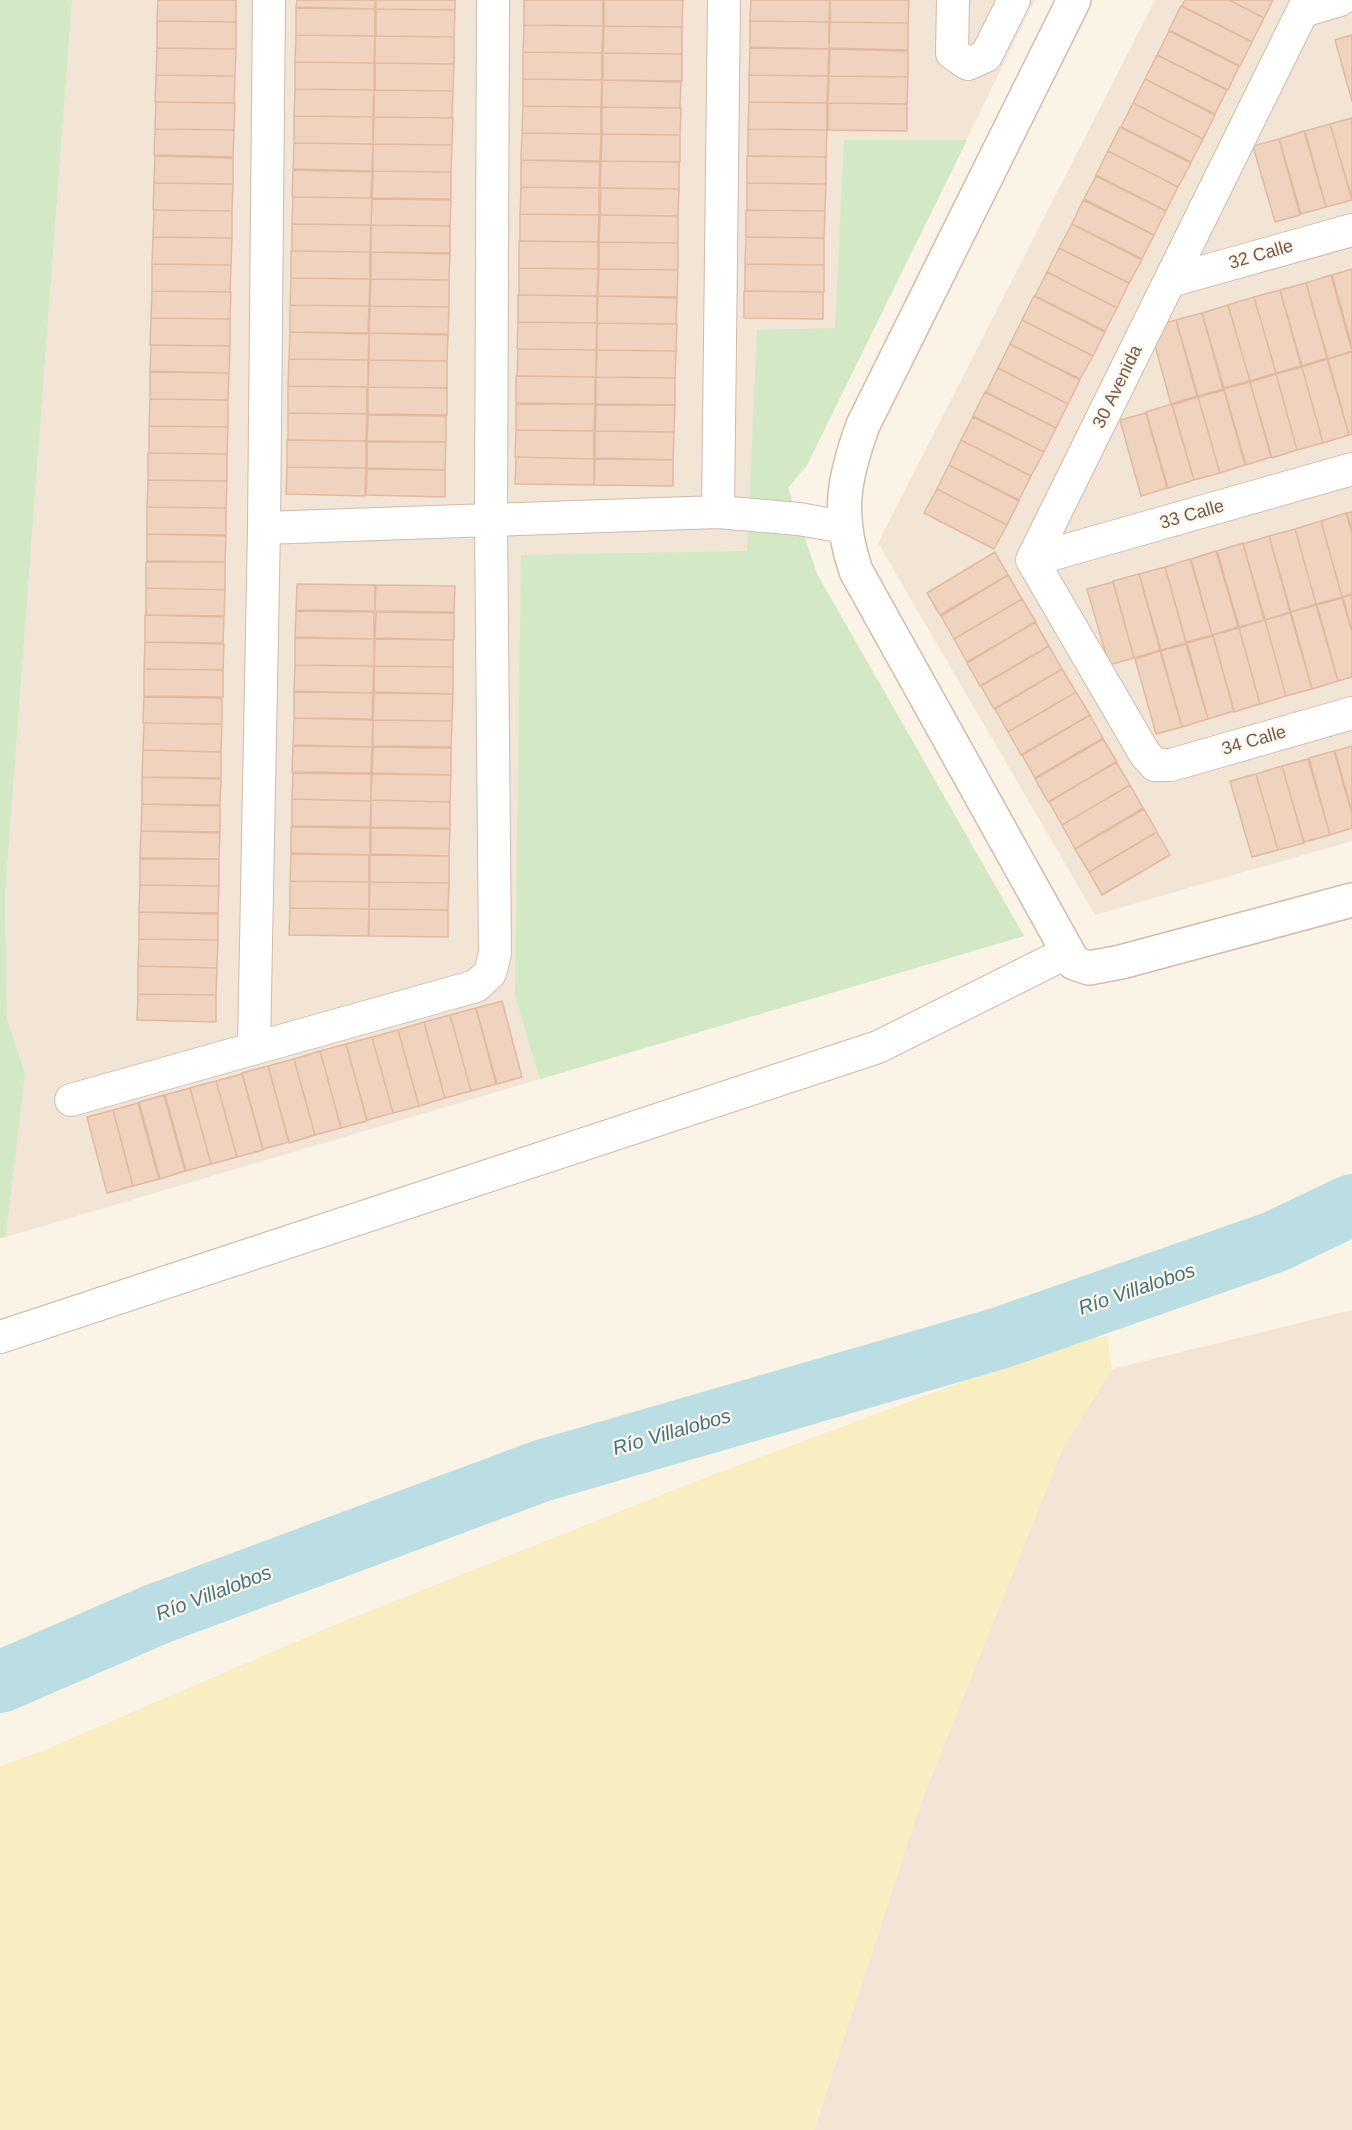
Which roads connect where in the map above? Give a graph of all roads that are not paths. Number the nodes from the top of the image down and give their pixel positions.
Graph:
1 (269, 0) edge
2 (493, 0) edge
3 (724, 0) edge
4 (953, 0) edge
5 (1014, 0) edge
6 (1074, 0) edge
7 (1340, 0) edge
8 (1306, 5) edge
9 (1352, 230) edge
10 (1170, 281) junction
11 (1352, 469) edge
12 (718, 512) junction
13 (490, 521) junction
14 (844, 527) junction
15 (264, 528) junction
16 (1032, 560) junction
17 (1352, 713) edge
18 (1352, 900) edge
19 (1068, 952) junction
20 (254, 1047) junction
21 (71, 1100) dead end
22 (0, 1337) edge

1 - 15 street
2 - 13 street
3 - 12 street
4 - 5 street
6 - 14 main road
7 - 8 street
8 - 10 street, 30 Avenida
9 - 10 street, 32 Calle
10 - 16 street, 30 Avenida
11 - 16 street, 33 Calle
12 - 13 street
12 - 14 street
13 - 15 street
13 - 20 street
14 - 19 main road
15 - 20 street
16 - 17 street, 34 Calle
18 - 19 main road
19 - 22 street
20 - 21 street

